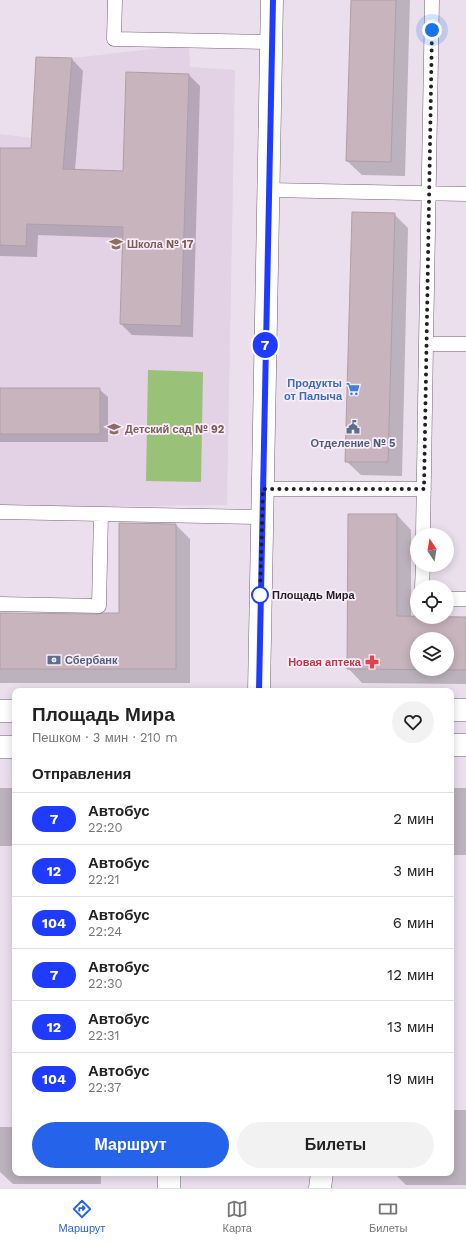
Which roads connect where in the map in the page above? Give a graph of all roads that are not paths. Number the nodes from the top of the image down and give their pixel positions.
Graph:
1 (115, 0) edge
2 (272, 0) edge
3 (432, 0) edge
4 (272, 42) junction
5 (269, 190) junction
6 (429, 193) junction
7 (466, 194) edge
8 (426, 344) junction
9 (466, 344) edge
10 (263, 489) junction
11 (424, 489) junction
12 (0, 512) edge
13 (101, 514) junction
14 (262, 517) junction
15 (423, 528) edge
16 (454, 599) edge
17 (466, 599) edge
18 (0, 604) edge
19 (259, 688) edge
20 (454, 710) edge
21 (466, 710) edge
22 (0, 711) edge
23 (12, 711) edge
24 (466, 745) edge
25 (454, 746) edge
26 (0, 747) edge
27 (12, 747) edge
28 (169, 1176) edge
29 (322, 1176) edge
30 (169, 1188) edge
31 (320, 1188) edge

1 - 4 lane
2 - 4 street
3 - 6 lane
4 - 5 street
5 - 6 lane
5 - 10 street
6 - 7 lane
6 - 8 lane
8 - 9 lane
8 - 11 lane
10 - 11 lane
10 - 14 street
11 - 15 lane
12 - 13 lane
13 - 14 lane
13 - 18 lane
14 - 19 street
16 - 17 lane
20 - 21 street
22 - 23 street
24 - 25 street
26 - 27 street
28 - 30 street
29 - 31 street

